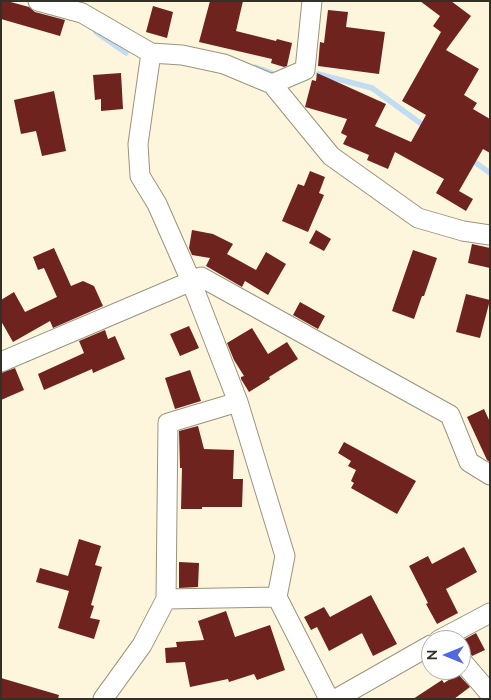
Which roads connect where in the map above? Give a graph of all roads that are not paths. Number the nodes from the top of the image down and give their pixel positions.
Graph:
1 (38, 1) edge
2 (312, 1) edge
3 (84, 7) edge
4 (151, 53) junction
5 (272, 84) junction
6 (490, 235) edge
7 (191, 281) junction
8 (1, 362) edge
9 (238, 402) junction
10 (490, 475) edge
11 (277, 596) junction
12 (166, 599) junction
13 (490, 613) edge
14 (459, 630) edge
15 (421, 651) edge
16 (471, 672) edge
17 (490, 694) edge
18 (103, 699) edge
19 (329, 699) edge
20 (336, 699) edge

1 - 3 street
2 - 5 street
3 - 4 street
4 - 5 street
4 - 7 street
5 - 6 street
7 - 8 street
7 - 9 street
7 - 10 street
9 - 11 street
9 - 12 street
11 - 12 street
11 - 19 street
12 - 18 street
13 - 14 street
15 - 20 street
16 - 17 street

